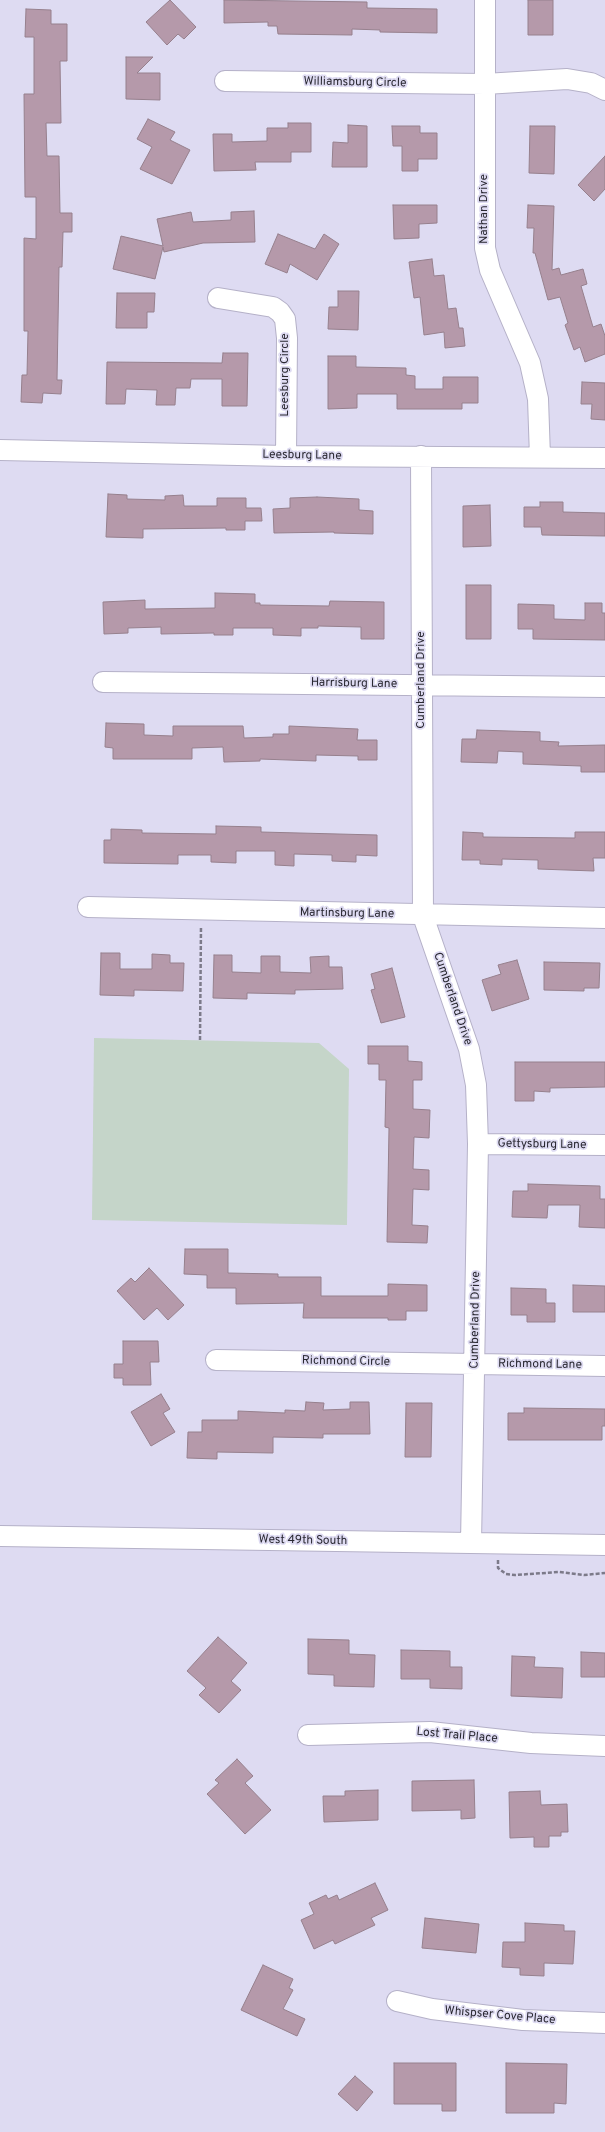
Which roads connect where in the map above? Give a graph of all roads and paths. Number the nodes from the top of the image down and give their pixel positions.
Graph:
1 (485, 0) edge
2 (225, 81) dead end
3 (485, 84) junction
4 (605, 90) edge
5 (218, 298) dead end
6 (0, 450) edge
7 (286, 456) junction
8 (421, 456) junction
9 (540, 457) junction
10 (605, 458) edge
11 (103, 682) dead end
12 (422, 685) junction
13 (605, 687) edge
14 (88, 907) dead end
15 (423, 916) junction
16 (605, 918) edge
17 (201, 926) dead end
18 (200, 1040) dead end
19 (478, 1144) junction
20 (605, 1145) edge
21 (216, 1360) dead end
22 (475, 1364) junction
23 (605, 1366) edge
24 (0, 1536) edge
25 (471, 1543) junction
26 (605, 1545) edge
27 (497, 1557) dead end
28 (605, 1573) edge
29 (308, 1735) dead end
30 (605, 1746) edge
31 (397, 2001) dead end
32 (605, 2023) edge

1 - 3 street, Nathan Drive
2 - 3 street, Williamsburg Circle
3 - 4 street, Williamsburg Circle
3 - 9 street, Nathan Drive
5 - 7 street, Leesburg Circle
6 - 7 street, Leesburg Lane
7 - 8 street, Leesburg Lane
8 - 9 street, Leesburg Lane
8 - 12 street, Cumberland Drive
9 - 10 street, Leesburg Lane
11 - 12 street, Harrisburg Lane
12 - 13 street, Harrisburg Lane
12 - 15 street, Cumberland Drive
14 - 15 street, Martinsburg Lane
15 - 16 street, Martinsburg Lane
15 - 19 street, Cumberland Drive
17 - 18 path
19 - 20 street, Gettysburg Lane
19 - 22 street, Cumberland Drive
21 - 22 street, Richmond Circle
22 - 23 street, Richmond Lane
22 - 25 street, Cumberland Drive
24 - 25 street, West 49th South
25 - 26 street, West 49th South
27 - 28 path
29 - 30 street, Lost Trail Place
31 - 32 street, Whispser Cove Place

